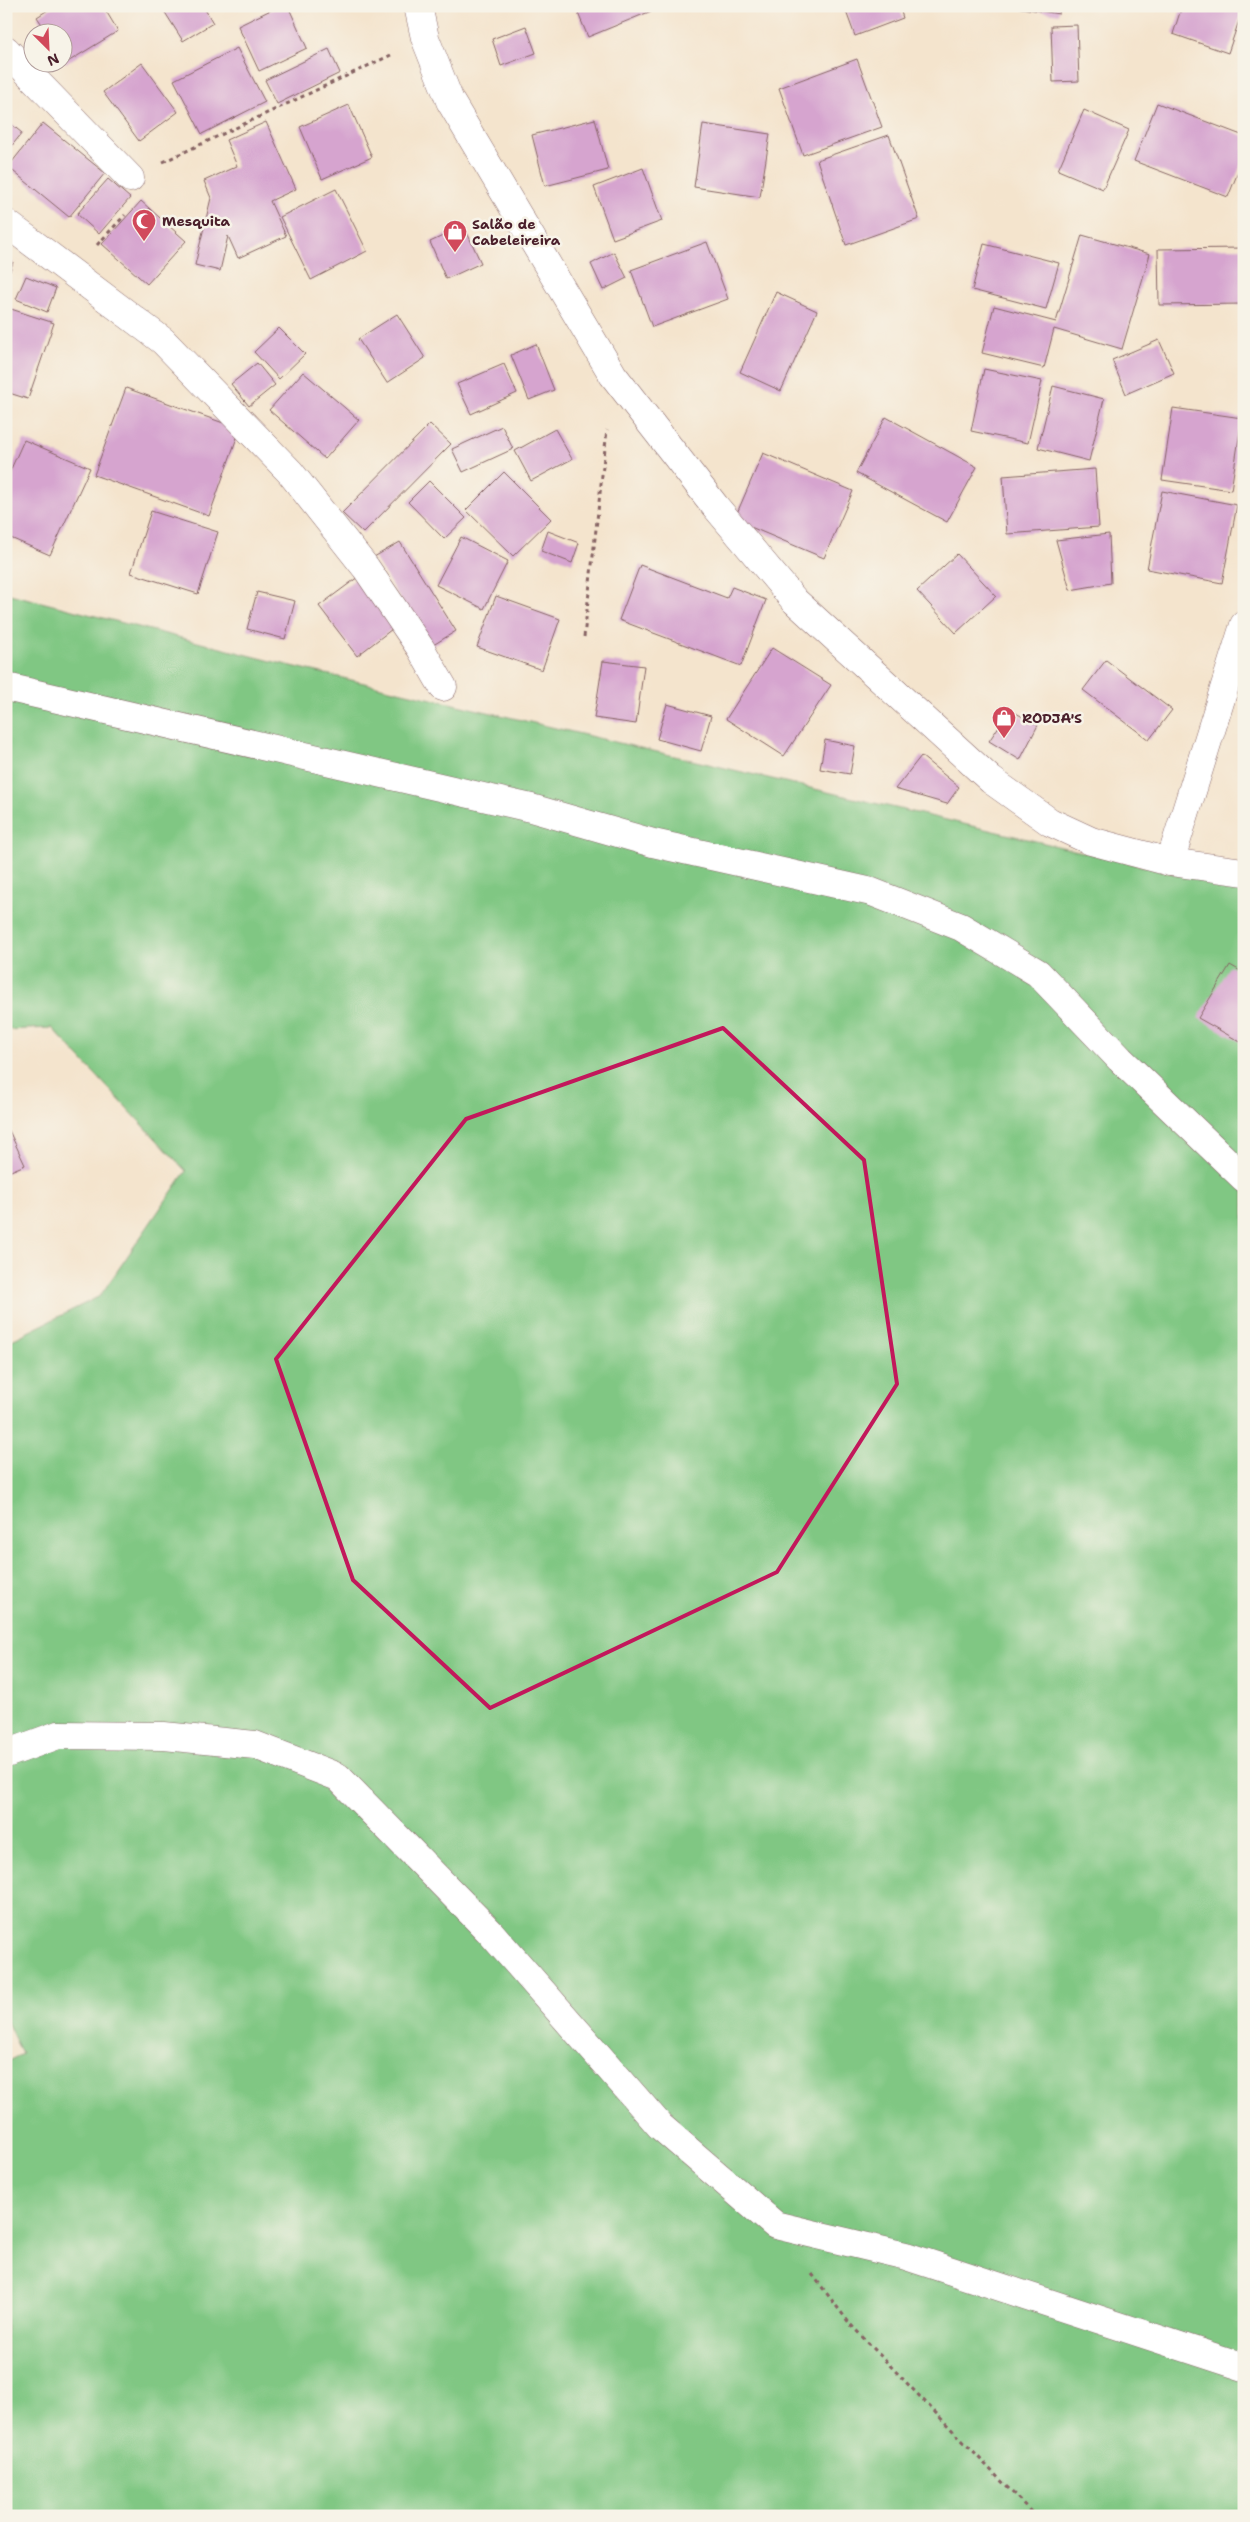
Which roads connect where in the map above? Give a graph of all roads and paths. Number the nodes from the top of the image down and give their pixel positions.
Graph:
1 (418, 6) edge
2 (425, 38) junction
3 (6, 50) edge
4 (130, 178) junction
5 (6, 224) edge
6 (73, 272) junction
7 (613, 375) junction
8 (1244, 624) edge
9 (584, 637) dead end
10 (6, 687) edge
11 (443, 687) dead end
12 (1170, 862) junction
13 (1244, 872) edge
14 (1244, 1178) edge
15 (6, 1754) edge
16 (810, 2271) dead end
17 (1244, 2367) edge
18 (1035, 2516) edge

1 - 2 street
2 - 4 path
2 - 7 street
3 - 4 street
4 - 6 path
5 - 6 street
6 - 11 street
7 - 9 path
7 - 12 street
8 - 12 street
10 - 14 street
12 - 13 street
15 - 17 street
16 - 18 path

